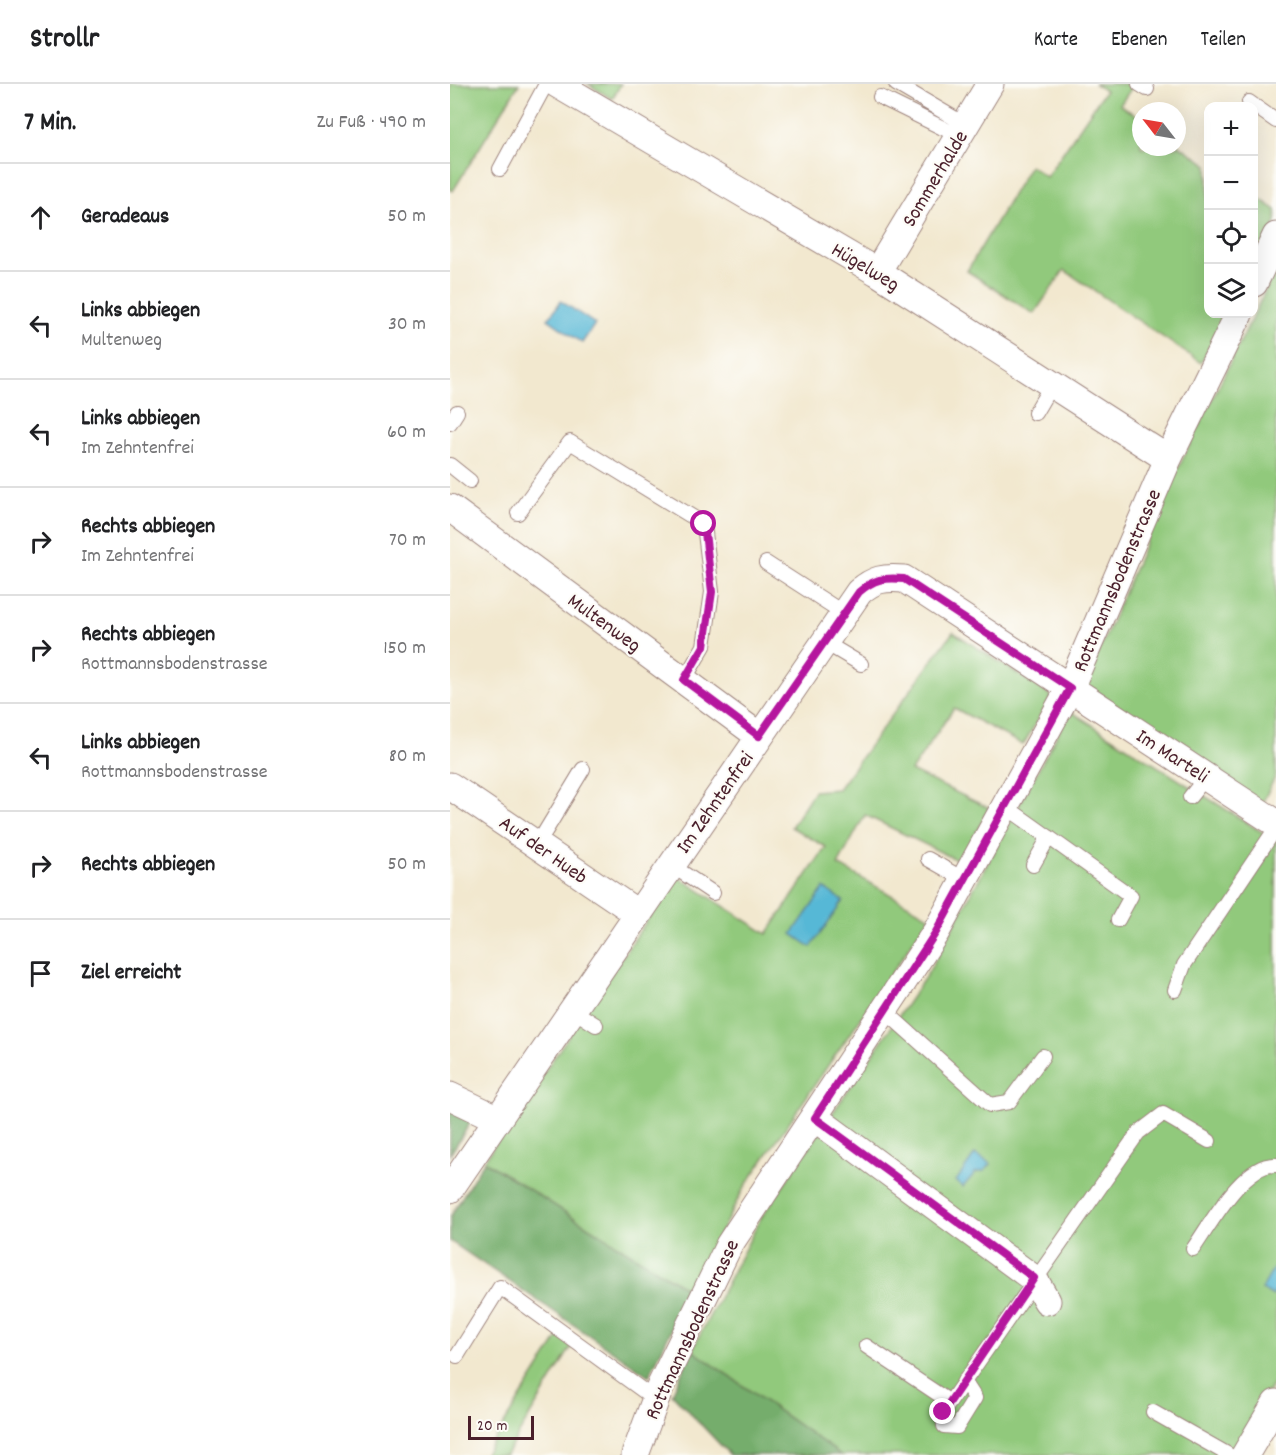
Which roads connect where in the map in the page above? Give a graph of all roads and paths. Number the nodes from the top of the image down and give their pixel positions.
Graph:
1 (546, 84) edge
2 (557, 84) edge
3 (896, 84) edge
4 (990, 84) edge
5 (880, 97) dead end
6 (1258, 108) edge
7 (1276, 121) edge
8 (962, 130) junction
9 (500, 169) dead end
10 (1276, 236) edge
11 (877, 272) junction
12 (1258, 274) edge
13 (1237, 318) edge
14 (1052, 384) junction
15 (1035, 413) dead end
16 (1168, 459) junction
17 (450, 465) edge
18 (470, 481) dead end
19 (452, 513) edge
20 (518, 513) dead end
21 (766, 563) dead end
22 (845, 614) junction
23 (825, 642) junction
24 (861, 664) dead end
25 (684, 680) junction
26 (1070, 688) junction
27 (759, 736) junction
28 (583, 769) dead end
29 (450, 786) edge
30 (1005, 806) junction
31 (1274, 816) edge
32 (1048, 837) junction
33 (537, 845) junction
34 (928, 859) dead end
35 (671, 864) junction
36 (1033, 865) dead end
37 (965, 880) junction
38 (713, 893) dead end
39 (637, 913) junction
40 (1118, 920) dead end
41 (1175, 990) dead end
42 (571, 1009) junction
43 (885, 1011) junction
44 (597, 1024) dead end
45 (1043, 1056) dead end
46 (450, 1096) edge
47 (496, 1118) junction
48 (815, 1118) junction
49 (1209, 1141) dead end
50 (1276, 1166) edge
51 (450, 1189) edge
52 (1193, 1249) dead end
53 (1034, 1278) junction
54 (1047, 1301) dead end
55 (866, 1346) dead end
56 (457, 1356) dead end
57 (964, 1381) junction
58 (656, 1400) junction
59 (950, 1402) junction
60 (1276, 1404) edge
61 (1153, 1412) dead end
62 (635, 1455) edge
63 (1229, 1455) edge
64 (1245, 1455) edge

1 - 9 lane
2 - 11 street, Hügelweg
3 - 8 lane
4 - 8 street, Sommerhalde
5 - 8 lane
6 - 7 lane
8 - 11 street, Sommerhalde
10 - 12 street
11 - 14 street, Hügelweg
13 - 16 street, Rottmannsbodenstrasse
14 - 15 lane
14 - 16 street, Hügelweg
16 - 26 street, Rottmannsbodenstrasse
17 - 18 lane
19 - 25 street, Multenweg
20 - 25 lane
21 - 22 lane
22 - 23 street, Im Zehntenfrei
22 - 26 street, Im Zehntenfrei
23 - 24 lane
23 - 27 street, Im Zehntenfrei
25 - 27 street, Multenweg
26 - 30 street, Rottmannsbodenstrasse
26 - 31 street, Im Marteli
27 - 35 street, Im Zehntenfrei
28 - 33 lane
29 - 33 street, Auf der Hueb
30 - 32 lane
30 - 37 street, Rottmannsbodenstrasse
31 - 41 lane, Im Marteli
32 - 36 lane
32 - 40 lane
33 - 39 street, Auf der Hueb
34 - 37 lane
35 - 38 lane
35 - 39 street, Im Zehntenfrei
37 - 43 street, Rottmannsbodenstrasse
39 - 42 street, Im Zehntenfrei
42 - 44 lane
42 - 47 street, Im Zehntenfrei
43 - 45 lane
43 - 48 street, Rottmannsbodenstrasse
46 - 47 street
47 - 51 street, Im Zehntenfrei
48 - 53 street
48 - 58 street, Rottmannsbodenstrasse
49 - 53 lane
50 - 52 lane
53 - 54 street
53 - 57 lane
55 - 59 lane
56 - 58 lane
57 - 59 lane
57 - 59 lane
58 - 62 street, Rottmannsbodenstrasse
60 - 64 street
61 - 63 lane

